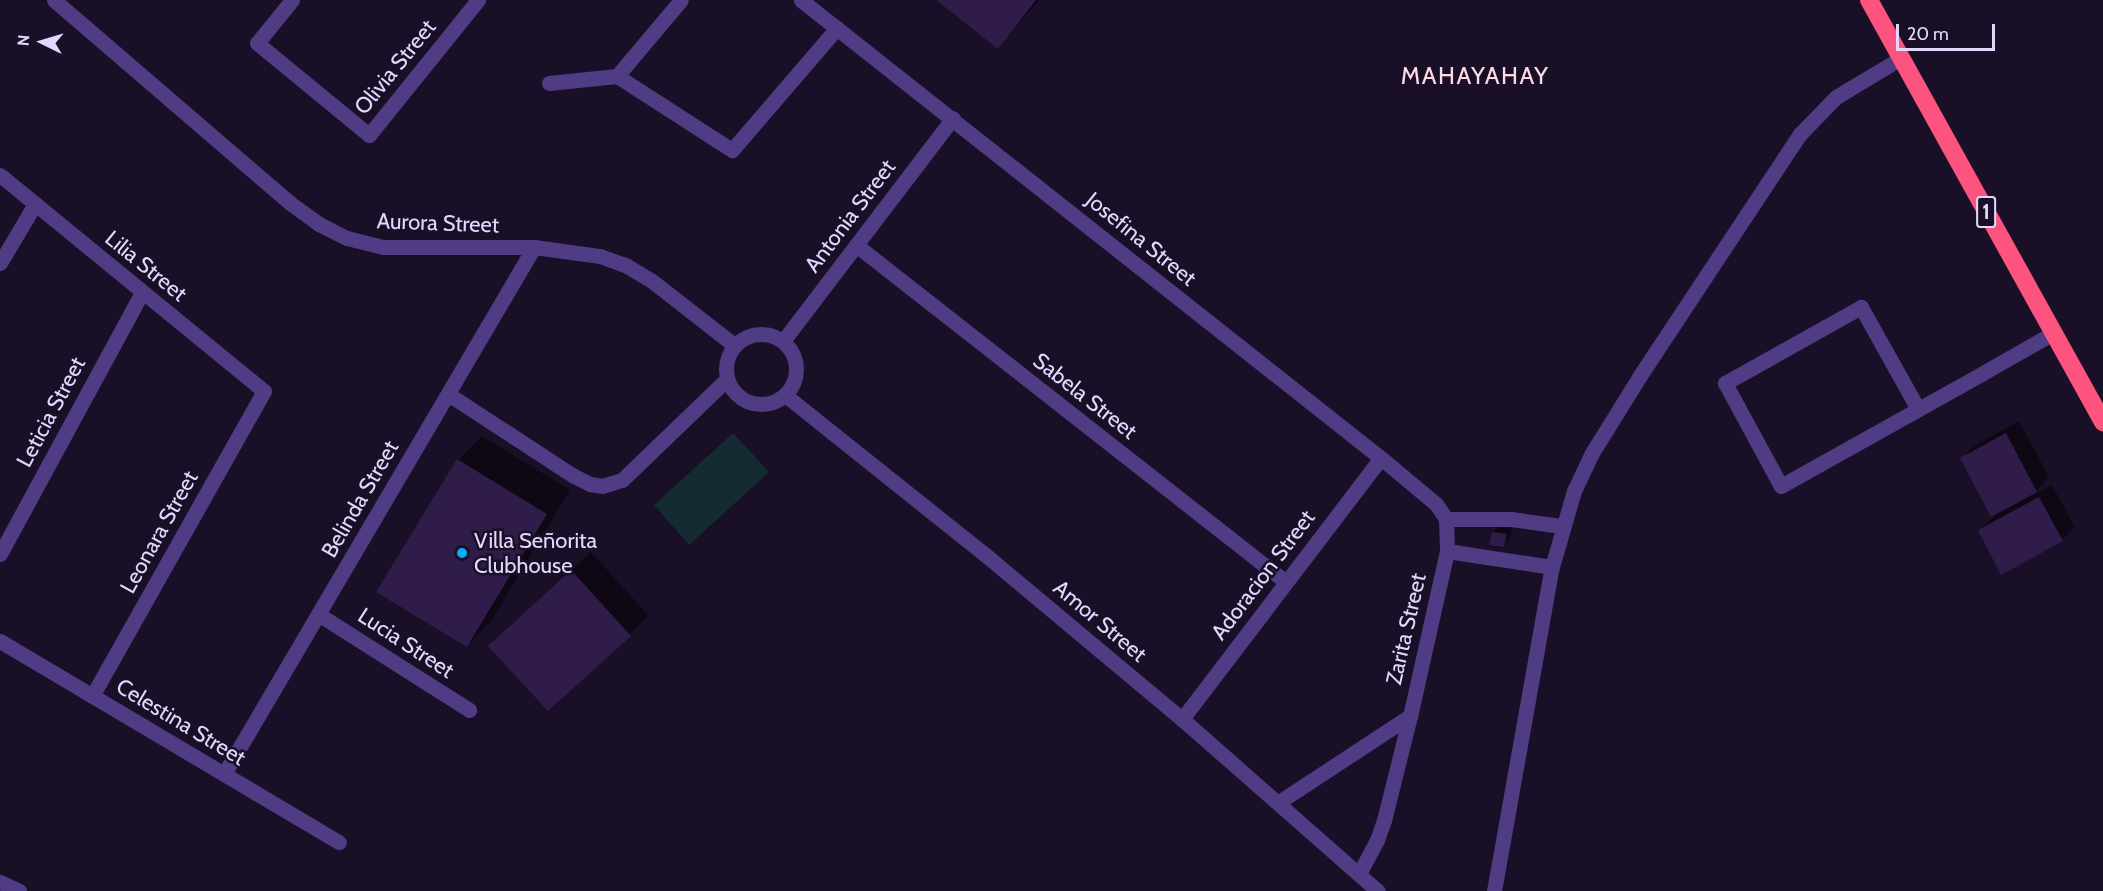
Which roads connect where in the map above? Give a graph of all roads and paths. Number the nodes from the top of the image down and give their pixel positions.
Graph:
1 (54, 0) edge
2 (292, 0) edge
3 (478, 0) edge
4 (681, 0) edge
5 (801, 0) edge
6 (1869, 0) edge
7 (837, 28) junction
8 (1901, 58) junction
9 (617, 76) junction
10 (549, 83) dead end
11 (953, 118) junction
12 (0, 175) edge
13 (35, 204) junction
14 (856, 245) junction
15 (534, 247) junction
16 (0, 264) edge
17 (142, 292) junction
18 (2053, 333) junction
19 (783, 341) junction
20 (735, 345) junction
21 (727, 379) junction
22 (264, 391) joint
23 (448, 394) junction
24 (785, 395) junction
25 (1918, 409) junction
26 (2103, 423) edge
27 (1381, 458) junction
28 (1446, 519) junction
29 (1561, 526) junction
30 (1447, 551) junction
31 (0, 554) edge
32 (1552, 567) junction
33 (1286, 582) junction
34 (318, 614) junction
35 (0, 641) edge
36 (92, 696) junction
37 (469, 710) dead end
38 (1410, 716) junction
39 (1182, 719) junction
40 (224, 774) junction
41 (1279, 802) junction
42 (339, 842) dead end
43 (1359, 874) junction
44 (0, 882) edge
45 (19, 891) edge
46 (1378, 891) edge
47 (1494, 891) edge

1 - 15 street, Aurora Street
2 - 3 street, Olivia Street
4 - 9 street
5 - 7 street, Josefina Street
6 - 8 highway, 1
7 - 9 street
7 - 11 street, Josefina Street
8 - 18 highway, 1
8 - 29 street
9 - 10 street
11 - 14 street, Antonia Street
11 - 27 street, Josefina Street
12 - 13 street, Lilia Street
13 - 16 street
13 - 17 street, Lilia Street
14 - 19 street, Antonia Street
14 - 33 street, Sabela Street
15 - 20 street, Aurora Street
15 - 23 street, Belinda Street
17 - 22 street, Lilia Street
17 - 31 street, Leticia Street
18 - 25 street
18 - 26 highway, 1
19 - 20 street
19 - 24 street
20 - 21 street
21 - 23 street
21 - 24 street
22 - 36 street, Leonara Street
23 - 34 street, Belinda Street
24 - 39 street, Amor Street
25 - 25 street
27 - 28 street, Josefina Street
27 - 33 street, Adoracion Street
28 - 29 street
28 - 30 street, Zarita Street
29 - 32 street
30 - 32 street
30 - 38 street, Zarita Street
32 - 47 street
33 - 39 street, Adoracion Street
34 - 37 street, Lucia Street
34 - 40 street, Belinda Street
35 - 36 street, Celestina Street
36 - 40 street, Celestina Street
38 - 41 street, Zarita Street
38 - 43 street, Zarita Street
39 - 41 street, Amor Street
40 - 42 street, Celestina Street
41 - 43 street, Amor Street
43 - 46 street, Amor Street
44 - 45 street

